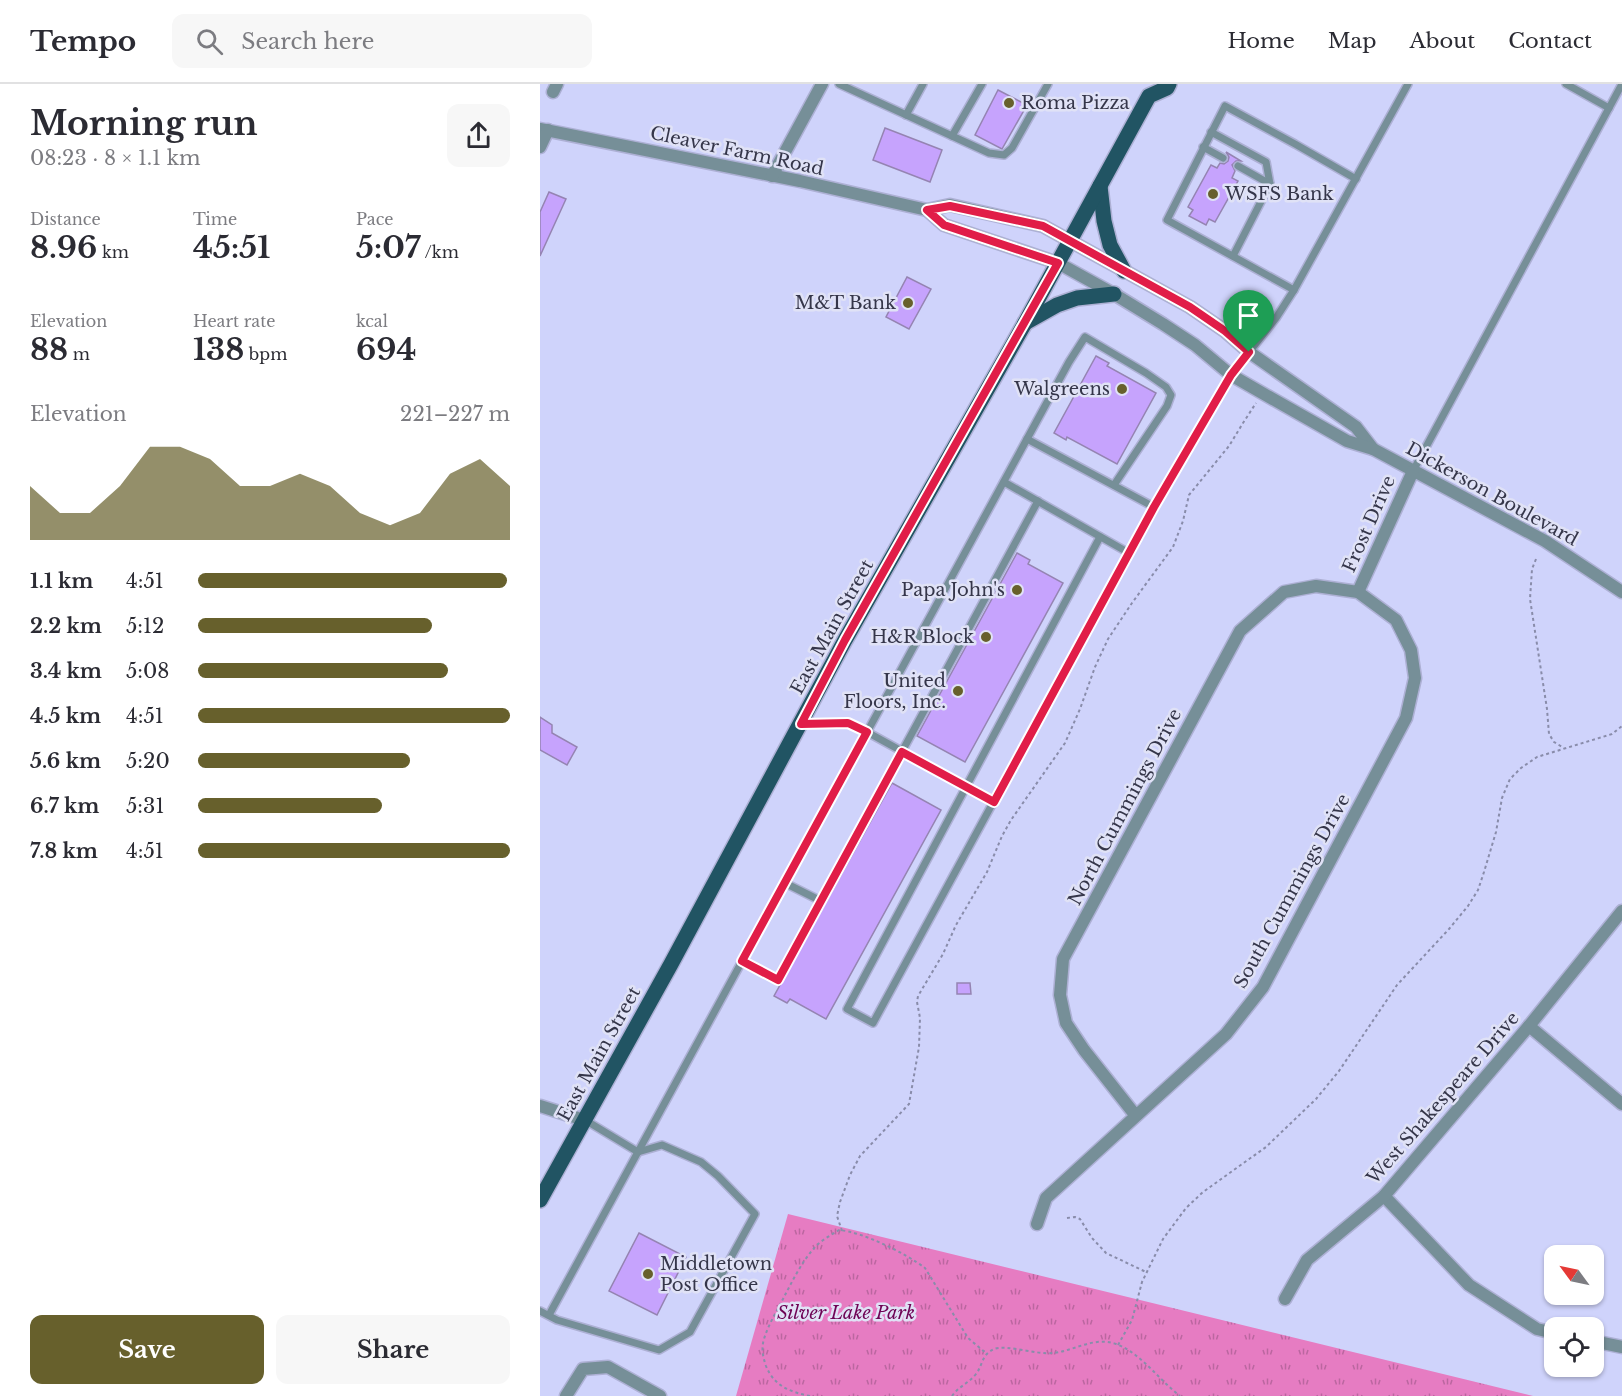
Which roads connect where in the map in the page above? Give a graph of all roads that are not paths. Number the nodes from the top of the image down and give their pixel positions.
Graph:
1 (822, 84) edge
2 (840, 84) edge
3 (923, 84) edge
4 (982, 84) edge
5 (1048, 84) edge
6 (1169, 84) edge
7 (1408, 84) edge
8 (1566, 84) edge
9 (1622, 84) edge
10 (1146, 90) edge
11 (1609, 108) junction
12 (906, 115) junction
13 (544, 129) edge
14 (1211, 132) junction
15 (952, 136) junction
16 (540, 147) edge
17 (1203, 147) junction
18 (1223, 158) dead end
19 (1238, 166) dead end
20 (772, 176) junction
21 (1356, 179) junction
22 (1270, 184) junction
23 (1100, 186) junction
24 (927, 210) junction
25 (1071, 241) junction
26 (1233, 256) junction
27 (1058, 263) junction
28 (1124, 271) junction
29 (1294, 290) junction
30 (1114, 294) junction
31 (1025, 323) junction
32 (1249, 352) junction
33 (1231, 375) junction
34 (1027, 439) junction
35 (1373, 449) junction
36 (1413, 471) junction
37 (1004, 482) junction
38 (1113, 485) junction
39 (1038, 501) junction
40 (1154, 507) junction
41 (1100, 537) junction
42 (1129, 553) junction
43 (1358, 592) junction
44 (1622, 592) edge
45 (801, 724) junction
46 (867, 732) junction
47 (902, 752) junction
48 (966, 787) junction
49 (994, 802) junction
50 (785, 883) junction
51 (821, 901) junction
52 (1622, 911) edge
53 (742, 961) junction
54 (1529, 1026) junction
55 (1622, 1104) edge
56 (540, 1106) edge
57 (1136, 1116) junction
58 (584, 1120) junction
59 (638, 1152) junction
60 (1384, 1196) junction
61 (540, 1200) edge
62 (1037, 1224) dead end
63 (1286, 1299) dead end
64 (540, 1311) edge
65 (549, 1315) junction
66 (1544, 1331) edge
67 (1604, 1343) edge
68 (1622, 1347) edge
69 (656, 1395) edge
70 (566, 1396) edge

1 - 20 street
2 - 12 lane
3 - 12 lane
4 - 15 lane
5 - 15 lane
6 - 10 main road, East Main Street
7 - 21 lane
8 - 11 lane
9 - 11 lane
10 - 23 main road, East Main Street
11 - 36 lane
12 - 15 lane
13 - 16 street
13 - 20 street, Cleaver Farm Road
14 - 17 lane
14 - 21 lane
14 - 22 lane
17 - 18 lane
17 - 26 lane
19 - 22 lane
20 - 24 street, Cleaver Farm Road
21 - 29 lane
22 - 26 lane
23 - 25 main road, East Main Street
23 - 28 main road
24 - 25 street, Cleaver Farm Road
24 - 27 street, Cleaver Farm Road
25 - 27 main road, East Main Street
25 - 28 street, Dickerson Boulevard
26 - 29 lane
27 - 30 street, Dickerson Boulevard
27 - 31 main road, East Main Street
28 - 32 street, Dickerson Boulevard
29 - 32 lane
30 - 31 main road
30 - 33 street, Dickerson Boulevard
31 - 45 main road, East Main Street
32 - 33 lane
32 - 35 street, Dickerson Boulevard
33 - 35 street, Dickerson Boulevard
33 - 40 lane
34 - 37 lane
34 - 38 lane
34 - 38 lane
35 - 36 street, Dickerson Boulevard
36 - 43 street, Frost Drive
36 - 44 street, Dickerson Boulevard
37 - 39 lane
37 - 46 lane
38 - 40 lane
39 - 41 lane
39 - 47 lane
40 - 42 lane
41 - 42 lane
41 - 48 lane
42 - 49 lane
43 - 57 street, South Cummings Drive
43 - 57 street, North Cummings Drive
45 - 46 lane
45 - 58 main road, East Main Street
46 - 47 lane
46 - 50 lane
47 - 48 lane
47 - 51 lane
48 - 49 lane
48 - 49 lane
50 - 51 lane
50 - 53 lane
51 - 53 lane
52 - 54 street, West Shakespeare Drive
53 - 59 lane
54 - 55 street
54 - 60 street, West Shakespeare Drive
56 - 58 street
57 - 62 street, South Cummings Drive
58 - 59 lane
58 - 61 main road, East Main Street
59 - 65 lane
59 - 65 lane
60 - 63 street, West Shakespeare Drive
60 - 66 street
64 - 65 lane
67 - 68 street
69 - 70 street

